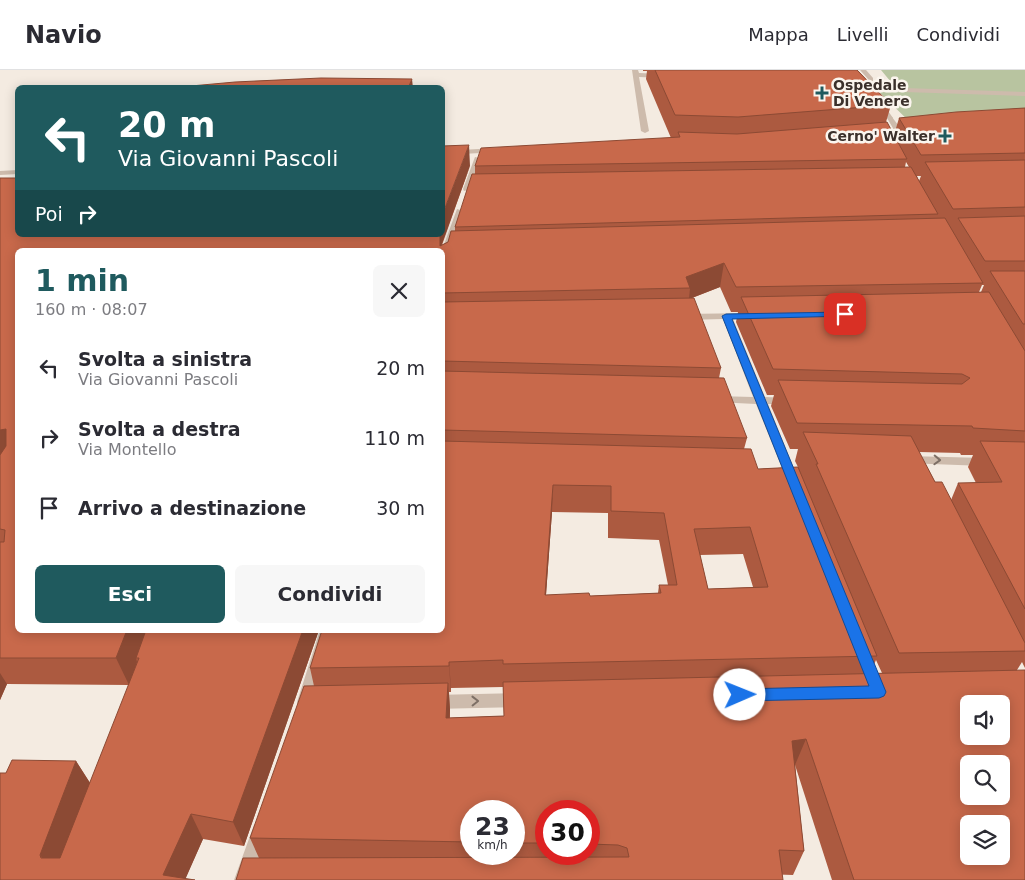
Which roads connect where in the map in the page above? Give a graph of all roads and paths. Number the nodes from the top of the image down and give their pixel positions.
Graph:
1 (863, 70) edge
2 (636, 73) edge
3 (666, 76) edge
4 (870, 89) junction
5 (1025, 94) edge
6 (645, 131) dead end
7 (900, 133) edge
8 (502, 150) edge
9 (445, 153) edge
10 (497, 158) edge
11 (478, 159) junction
12 (445, 160) edge
13 (15, 172) edge
14 (0, 173) edge
15 (468, 188) junction
16 (478, 188) edge
17 (447, 250) junction
18 (457, 250) edge
19 (445, 256) edge
20 (726, 316) junction
21 (766, 316) edge
22 (678, 318) edge
23 (701, 399) edge
24 (761, 400) junction
25 (799, 401) edge
26 (893, 459) edge
27 (912, 460) junction
28 (997, 462) edge
29 (921, 477) edge
30 (800, 498) edge
31 (326, 633) edge
32 (532, 699) edge
33 (423, 702) edge
34 (324, 704) edge
35 (265, 817) edge
36 (265, 874) edge
37 (244, 877) edge

1 - 4 street
2 - 3 street
2 - 6 street
4 - 5 street
4 - 7 street
8 - 9 street
10 - 11 street
11 - 12 street
11 - 15 street
13 - 14 street
15 - 16 street
15 - 17 street
17 - 18 street
17 - 19 street
20 - 21 street
20 - 22 street
20 - 24 street
23 - 24 street
24 - 25 street
24 - 30 street
26 - 27 street
27 -> 28 street
27 - 29 street
31 - 34 street
33 -> 32 street
35 - 37 street
36 - 37 street

